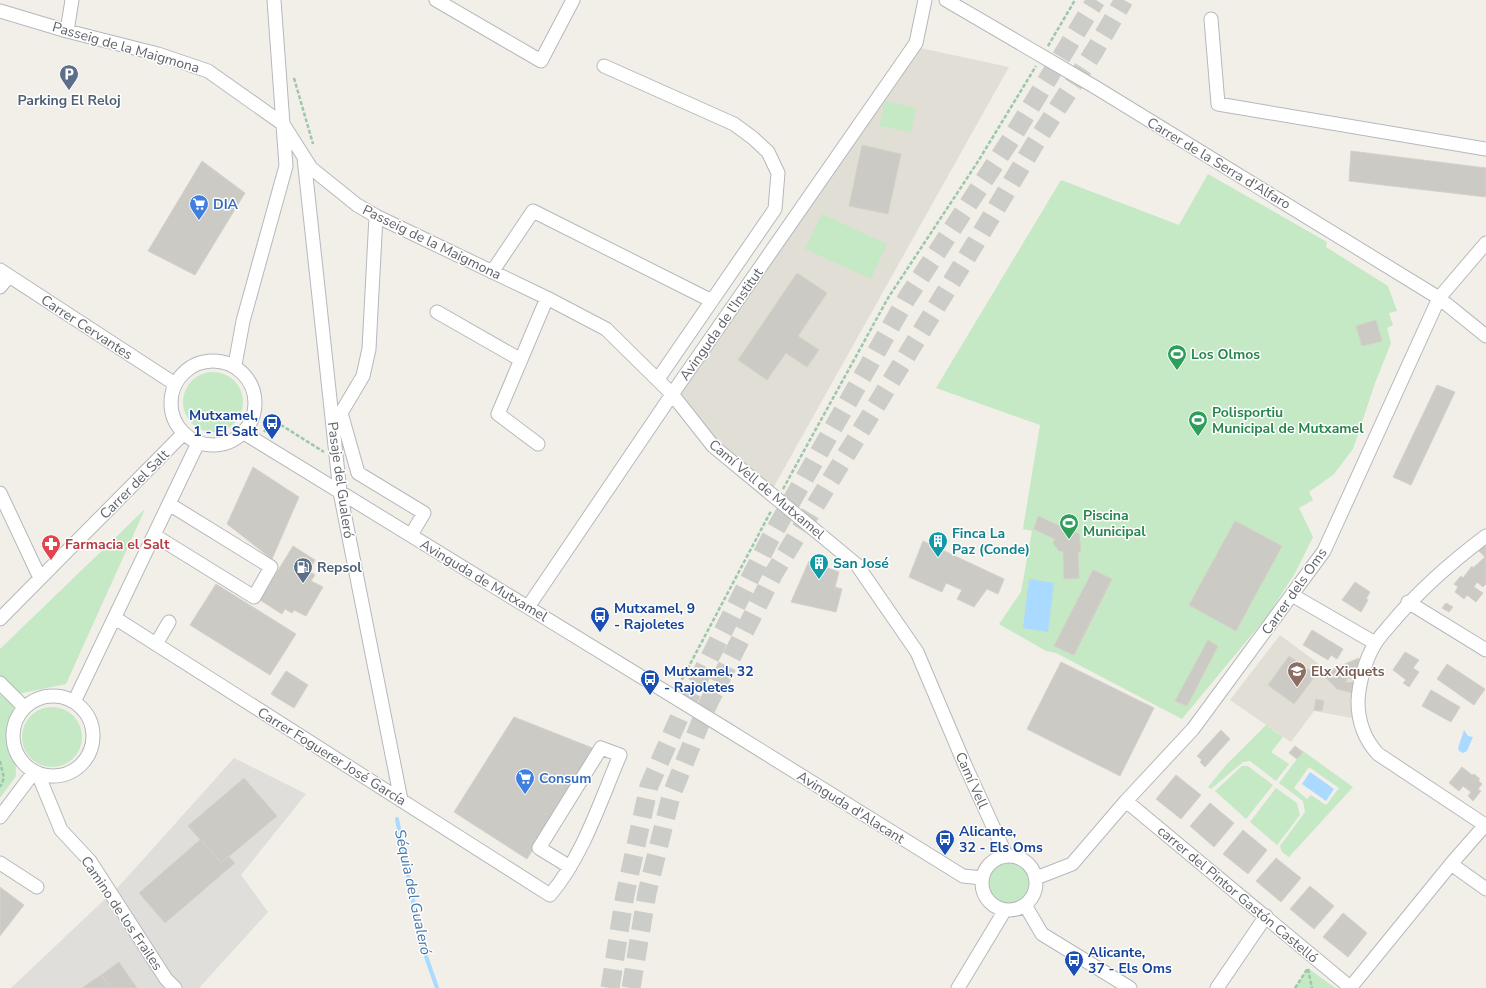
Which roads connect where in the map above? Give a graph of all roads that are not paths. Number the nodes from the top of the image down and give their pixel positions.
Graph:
1 (72, 0) edge
2 (274, 0) edge
3 (436, 0) edge
4 (573, 0) edge
5 (925, 0) edge
6 (946, 0) edge
7 (0, 11) edge
8 (1211, 19) dead end
9 (67, 31) junction
10 (604, 66) dead end
11 (283, 124) junction
12 (1486, 149) edge
13 (304, 157) junction
14 (376, 216) junction
15 (1486, 243) edge
16 (492, 272) junction
17 (4, 273) edge
18 (0, 287) edge
19 (547, 298) junction
20 (1439, 298) junction
21 (712, 301) junction
22 (437, 312) dead end
23 (1486, 336) edge
24 (521, 360) junction
25 (235, 365) junction
26 (658, 379) junction
27 (175, 384) junction
28 (672, 394) junction
29 (244, 433) junction
30 (184, 434) junction
31 (198, 443) junction
32 (538, 444) dead end
33 (340, 492) junction
34 (0, 493) edge
35 (168, 504) junction
36 (154, 534) junction
37 (411, 535) junction
38 (1486, 536) edge
39 (40, 578) junction
40 (1292, 595) junction
41 (1408, 602) junction
42 (528, 607) junction
43 (114, 618) junction
44 (0, 619) edge
45 (169, 622) dead end
46 (1375, 643) junction
47 (156, 644) junction
48 (1486, 650) edge
49 (0, 683) edge
50 (74, 702) junction
51 (940, 704) joint
52 (24, 707) junction
53 (724, 727) joint
54 (36, 773) junction
55 (401, 800) junction
56 (1126, 801) junction
57 (0, 817) edge
58 (1486, 824) edge
59 (1006, 856) junction
60 (0, 863) edge
61 (1451, 864) junction
62 (570, 867) junction
63 (982, 878) junction
64 (1036, 878) junction
65 (37, 887) dead end
66 (1486, 889) edge
67 (1025, 905) junction
68 (1005, 910) junction
69 (1266, 916) junction
70 (175, 988) edge
71 (958, 988) edge
72 (1130, 988) edge
73 (1217, 988) edge
74 (1350, 988) edge

1 - 9 street
2 - 11 street
3 - 4 street
5 - 28 street, Avinguda de l'Institut
6 - 20 street, Carrer de la Serra d'Alfaro
7 - 9 street, Passeig de la Maigmona
8 - 12 street
9 - 11 street, Passeig de la Maigmona
10 - 21 street
11 - 13 street, Passeig de la Maigmona
11 - 25 street
13 - 14 street, Passeig de la Maigmona
13 - 33 street, Pasaje del Gualeró
14 - 16 street, Passeig de la Maigmona
14 - 37 street
15 - 20 street, Carrer dels Oms
16 - 19 street, Passeig de la Maigmona
16 - 21 street
17 - 18 street
17 - 27 street, Carrer Cervantes
19 - 24 street
19 - 26 street, Passeig de la Maigmona
20 - 23 street, Carrer de la Serra d'Alfaro
20 - 40 street, Carrer dels Oms
21 - 26 street
22 - 24 street
24 - 32 street
25 - 27 street
25 - 29 street
26 - 28 street, Passeig de la Maigmona
27 - 30 street
28 - 42 street, Avinguda de l'Institut
28 - 51 street, Camí Vell de Mutxamel
29 - 31 street
29 - 33 street, Avinguda de Mutxamel
30 - 31 street
30 - 39 street, Carrer del Salt
31 - 35 street
33 - 37 street, Avinguda de Mutxamel
33 - 55 street, Pasaje del Gualeró
34 - 39 street
35 - 36 street
35 - 36 street
36 - 43 street
37 - 42 street, Avinguda de Mutxamel
38 - 41 street
39 - 44 street, Carrer del Salt
40 - 46 street
40 - 56 street, Carrer dels Oms
41 - 46 street
41 - 48 street
42 - 53 street, Avinguda de Mutxamel
43 - 47 street, Carrer Foguerer José García
43 - 50 street
45 - 47 street
46 - 58 street
47 - 55 street, Carrer Foguerer José García
49 - 52 street
50 - 52 street
50 - 54 street
51 - 59 street, Camí Vell
52 - 54 street
53 - 63 street, Avinguda d'Alacant
54 - 57 street
54 - 70 street, Camino de los Frailes
55 - 62 street, Carrer Foguerer José García
56 - 64 street, Carrer dels Oms
56 - 69 street, carrer del Pintor Gastón Castelló
58 - 61 street
59 - 63 street
59 - 64 street
60 - 65 street
61 - 66 street
61 - 74 street
62 - 62 street
63 - 68 street
64 - 67 street
67 - 68 street
67 - 72 street
68 - 71 street
69 - 73 street
69 - 74 street, carrer del Pintor Gastón Castelló

